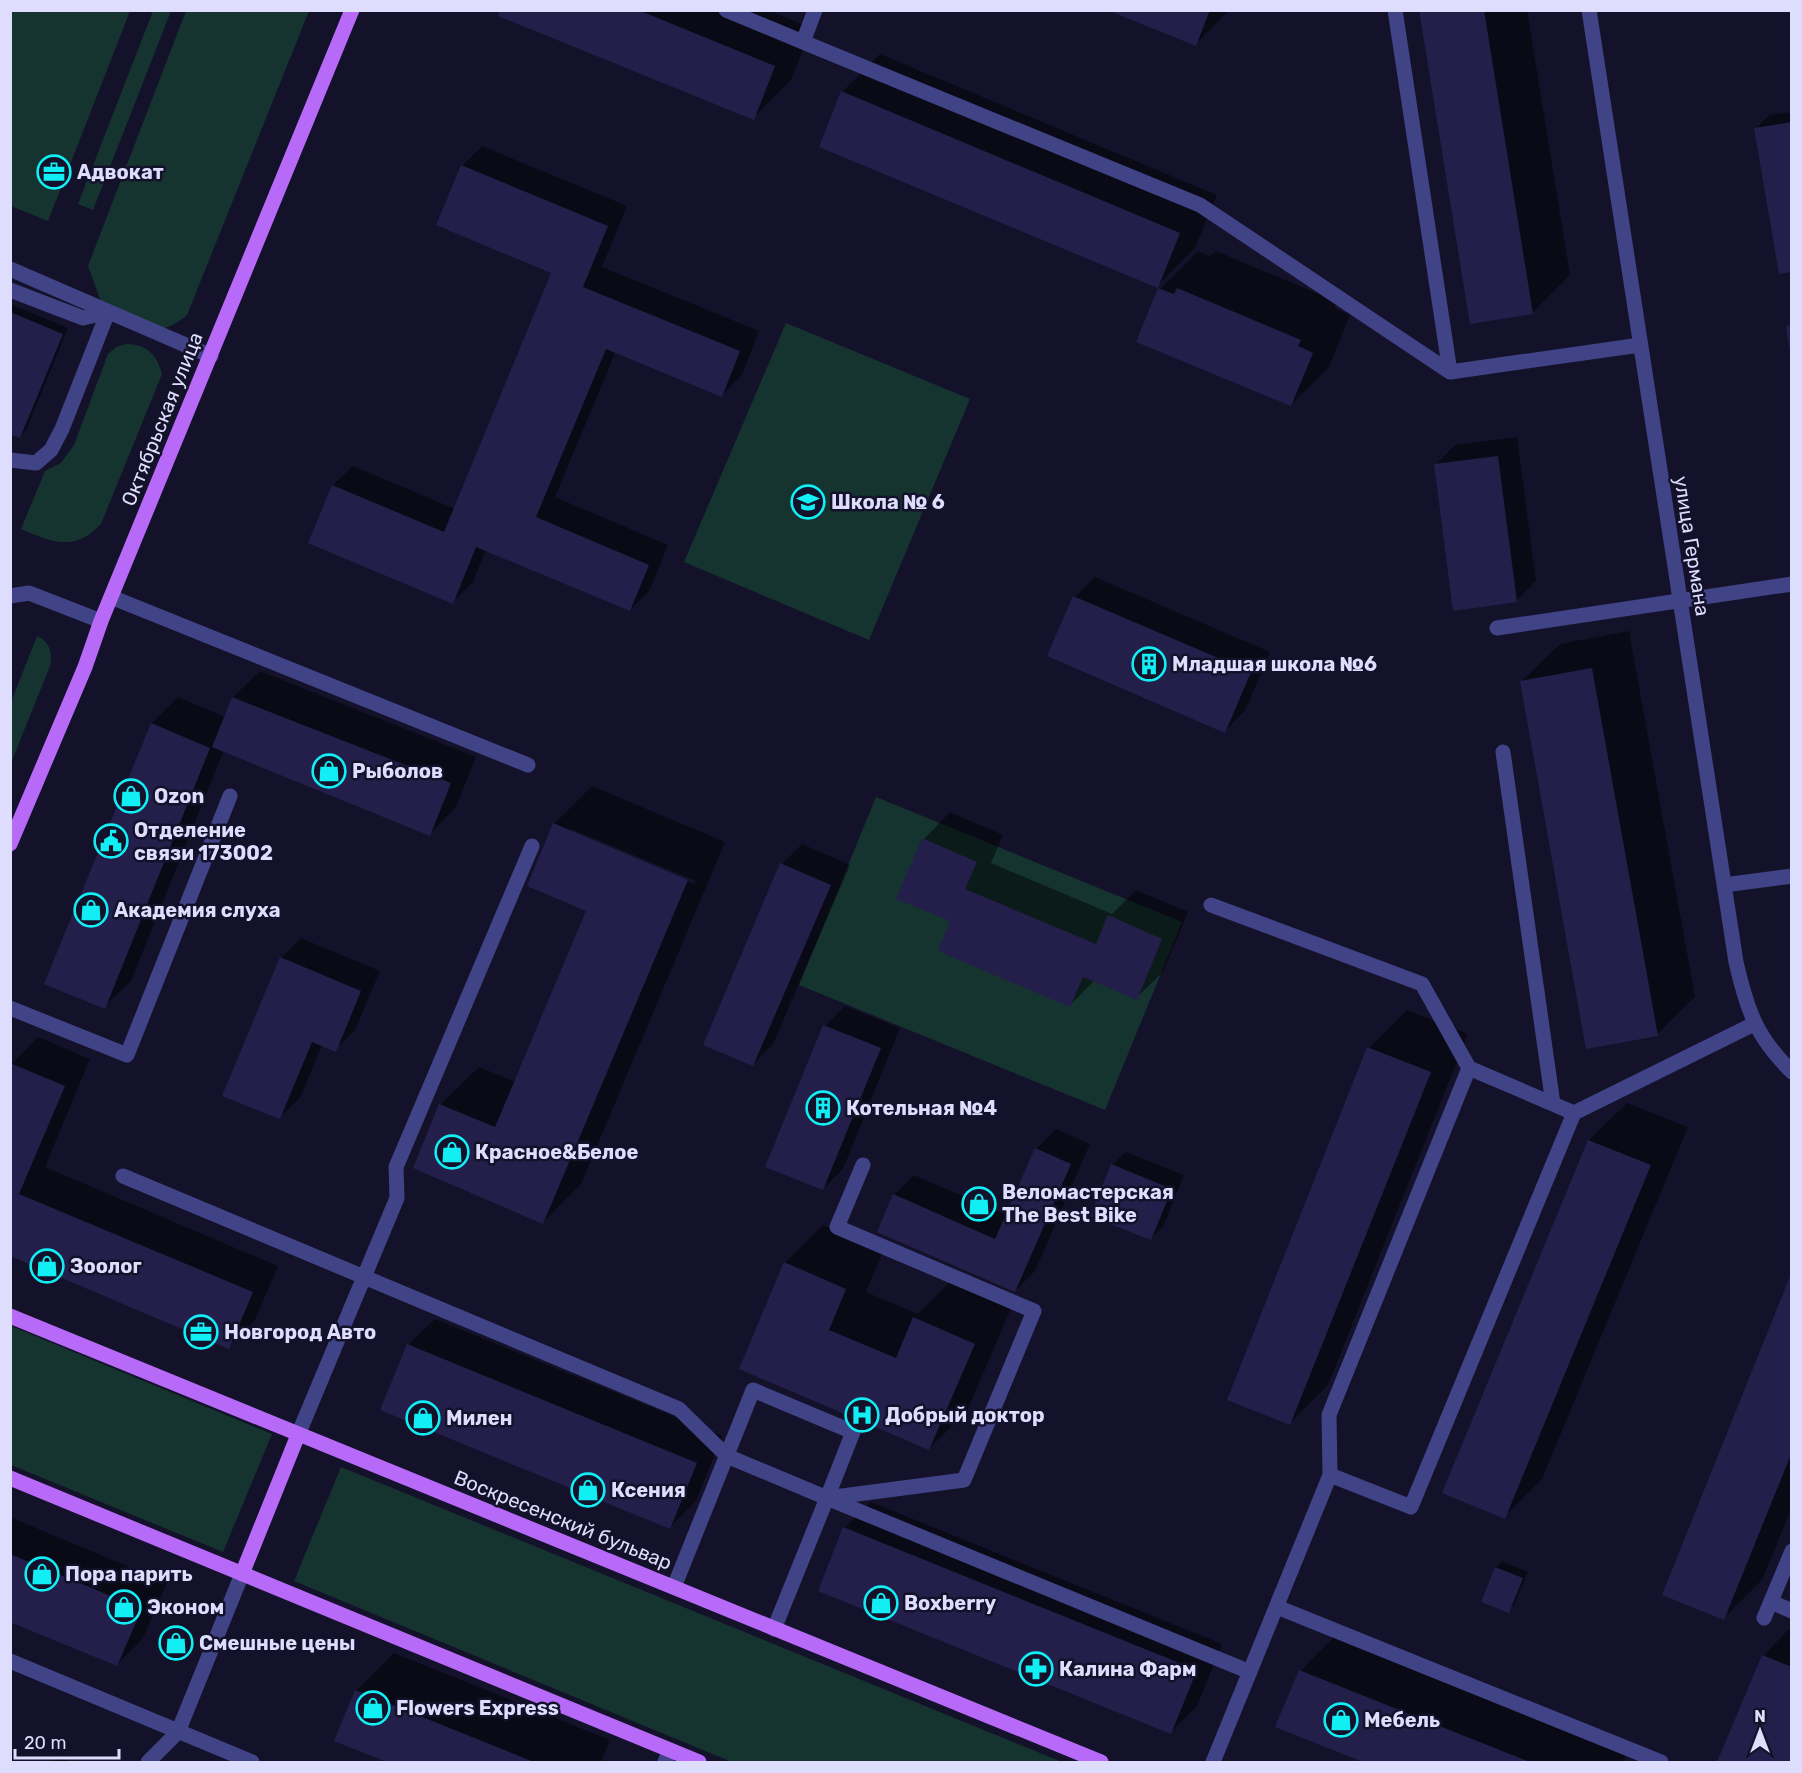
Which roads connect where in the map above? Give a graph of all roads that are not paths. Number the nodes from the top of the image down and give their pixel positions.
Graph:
1 (352, 10) edge
2 (726, 10) edge
3 (815, 10) edge
4 (1395, 10) edge
5 (1589, 10) edge
6 (803, 42) junction
7 (10, 268) edge
8 (10, 290) edge
9 (108, 312) junction
10 (1640, 345) junction
11 (211, 356) junction
12 (1450, 372) junction
13 (10, 460) edge
14 (1791, 584) edge
15 (10, 596) edge
16 (111, 597) junction
17 (1679, 601) junction
18 (101, 621) junction
19 (1497, 628) dead end
20 (1503, 752) dead end
21 (528, 765) dead end
22 (230, 796) dead end
23 (10, 843) edge
24 (532, 846) dead end
25 (1791, 876) edge
26 (1724, 885) junction
27 (1211, 905) dead end
28 (10, 1008) edge
29 (1754, 1024) junction
30 (1468, 1068) junction
31 (1791, 1072) edge
32 (1553, 1104) junction
33 (1574, 1113) junction
34 (862, 1165) dead end
35 (123, 1176) dead end
36 (364, 1278) junction
37 (10, 1316) edge
38 (298, 1435) junction
39 (727, 1456) junction
40 (1330, 1475) junction
41 (10, 1478) edge
42 (827, 1498) junction
43 (1791, 1551) edge
44 (242, 1574) junction
45 (674, 1587) junction
46 (1771, 1602) junction
47 (1276, 1607) junction
48 (1791, 1611) edge
49 (1764, 1618) dead end
50 (774, 1629) junction
51 (10, 1661) edge
52 (1250, 1672) junction
53 (178, 1732) junction
54 (667, 1756) edge
55 (148, 1762) edge
56 (252, 1762) edge
57 (699, 1762) edge
58 (1101, 1762) edge
59 (1213, 1762) edge
60 (1661, 1762) edge

1 - 11 main road, Октябрьская улица
2 - 6 street
3 - 6 street
4 - 12 street
5 - 10 street, улица Германа
6 - 12 street
7 - 9 street
8 - 9 street
9 - 11 street
9 - 13 street
10 - 12 street
10 - 17 street, улица Германа
11 - 16 main road, Октябрьская улица
14 - 17 street
15 - 18 street
16 - 18 main road, Октябрьская улица
16 - 21 street
17 - 19 street
17 - 26 street, улица Германа
18 - 23 main road, Октябрьская улица
20 - 32 street
22 - 28 street
24 - 36 street
25 - 26 street
26 - 29 street, улица Германа
27 - 30 street
29 - 31 street, улица Германа
29 - 33 street
30 - 32 street
30 - 40 street
32 - 33 street
33 - 40 street
34 - 42 street
35 - 36 street
36 - 38 street
36 - 39 street
37 - 38 main road, Воскресенский бульвар
38 - 44 main road
38 - 45 main road, Воскресенский бульвар
39 - 42 street
39 - 42 street
39 - 45 street
40 - 47 street
41 - 44 main road
42 - 50 street
42 - 52 street
43 - 46 street
44 - 53 street
44 - 54 main road
45 - 50 main road, Воскресенский бульвар
46 - 48 street
46 - 49 street
47 - 52 street
47 - 60 street
50 - 58 main road, Воскресенский бульвар
51 - 53 street
52 - 59 street
53 - 55 street
53 - 56 street
54 - 57 main road

